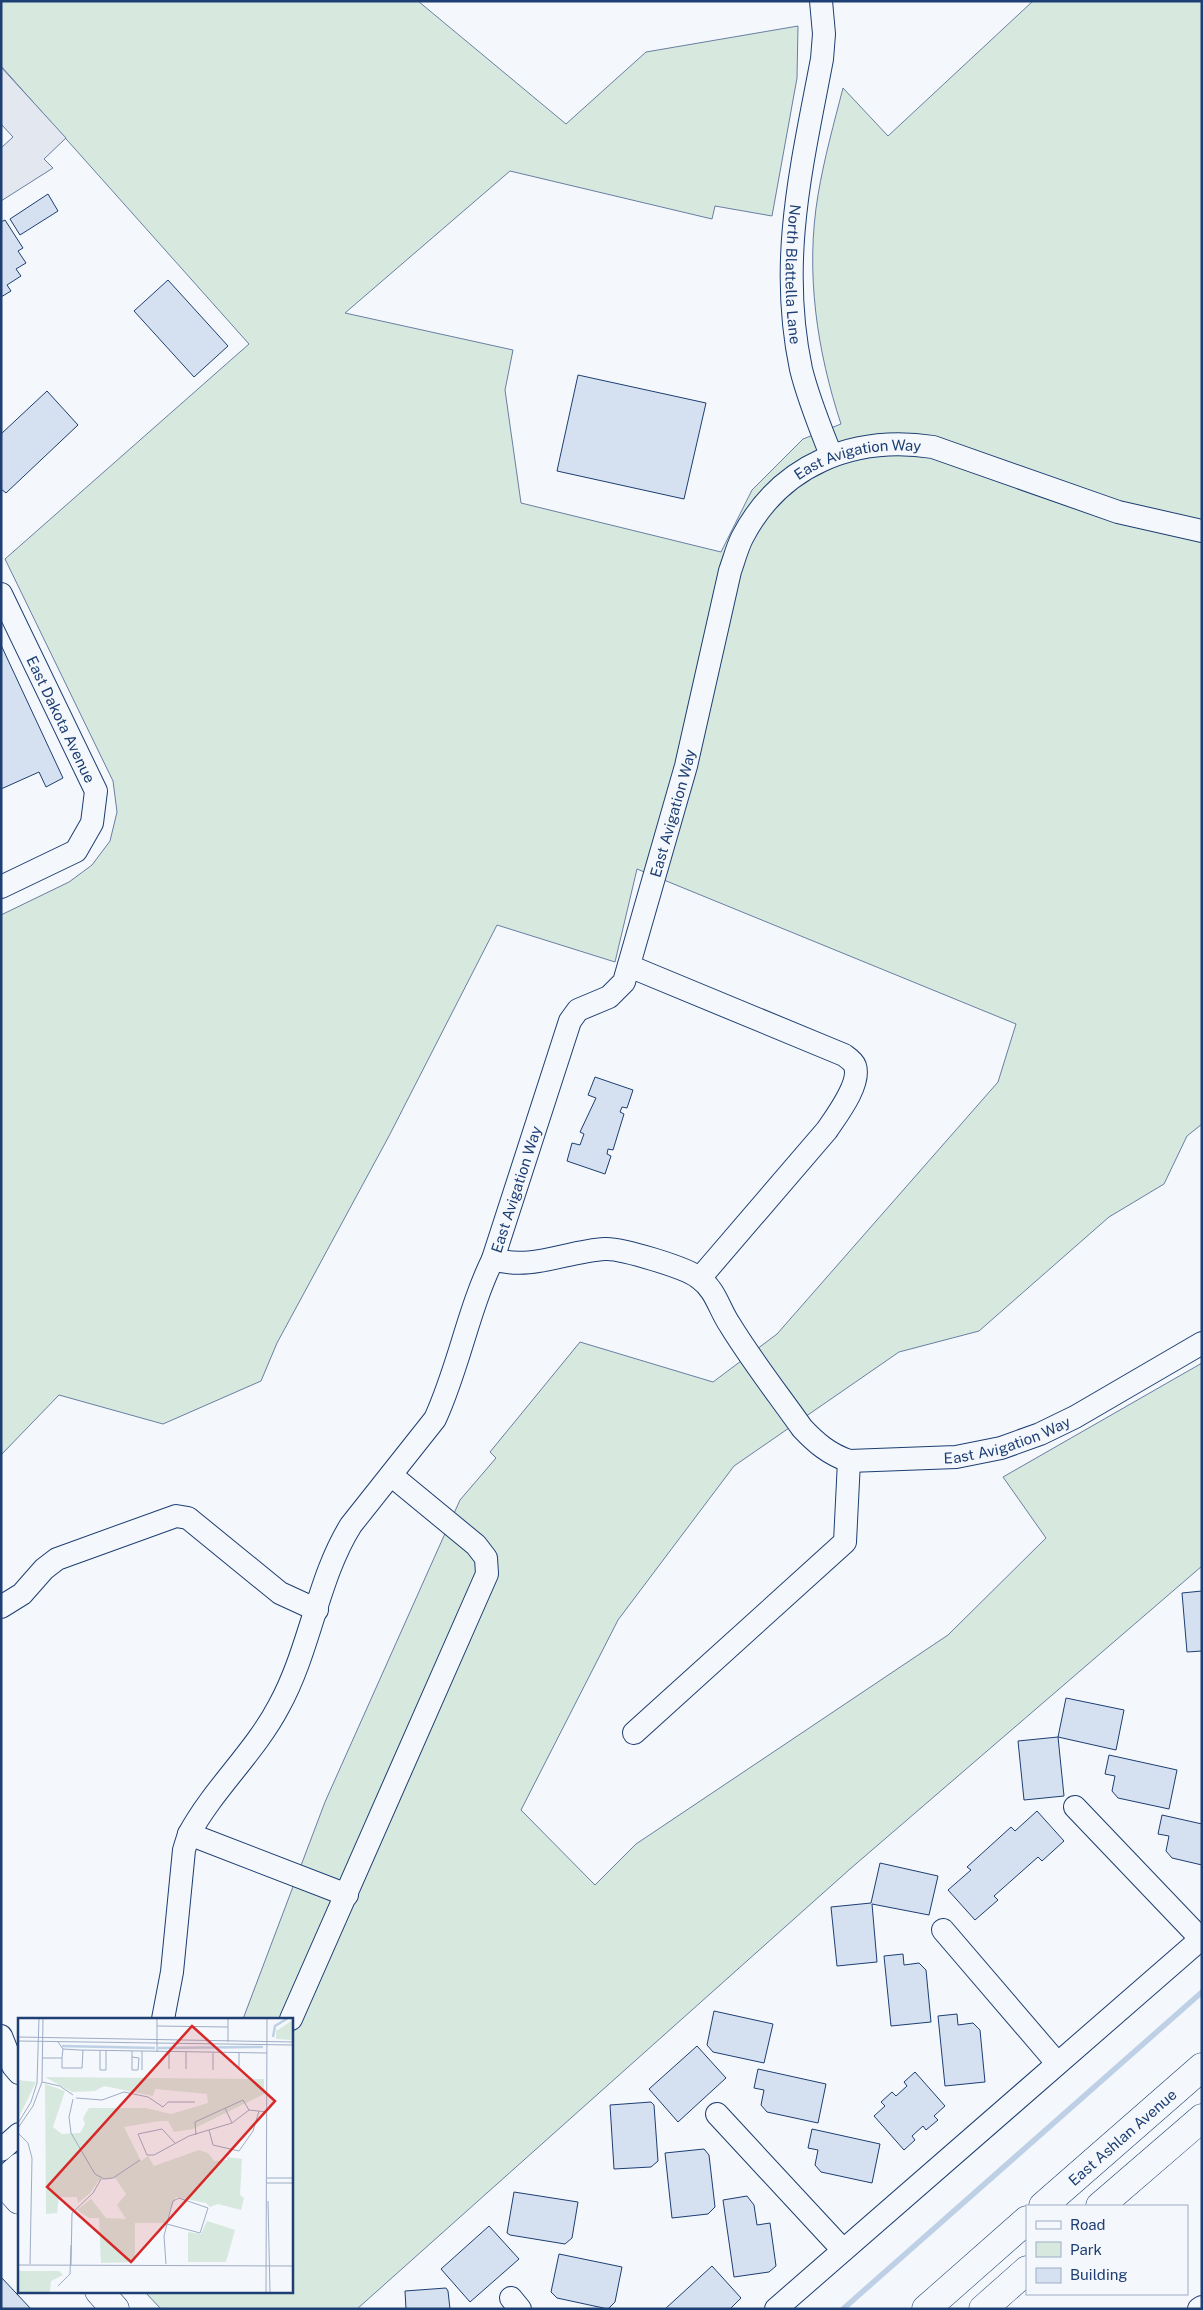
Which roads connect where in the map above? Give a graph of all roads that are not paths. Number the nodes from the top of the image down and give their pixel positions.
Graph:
1 (821, 1) edge
2 (831, 455) junction
3 (1202, 531) edge
4 (1, 594) edge
5 (1, 887) edge
6 (629, 966) junction
7 (493, 1259) junction
8 (700, 1278) junction
9 (1202, 1344) edge
10 (849, 1461) junction
11 (391, 1476) junction
12 (1, 1607) edge
13 (317, 1610) junction
14 (634, 1733) dead end
15 (1075, 1806) dead end
16 (189, 1834) junction
17 (347, 1895) junction
18 (943, 1930) dead end
19 (1201, 1939) edge
20 (163, 2018) edge
21 (291, 2018) edge
22 (1, 2036) edge
23 (1057, 2063) junction
24 (1202, 2067) edge
25 (18, 2072) edge
26 (717, 2114) dead end
27 (1202, 2118) edge
28 (18, 2135) edge
29 (1, 2150) edge
30 (18, 2165) edge
31 (1, 2180) edge
32 (18, 2199) edge
33 (1044, 2205) edge
34 (1101, 2205) edge
35 (1026, 2221) edge
36 (842, 2250) junction
37 (1026, 2271) edge
38 (100, 2292) edge
39 (931, 2305) edge
40 (114, 2309) edge
41 (776, 2309) edge
42 (982, 2309) edge

1 - 2 street, North Blattella Lane
2 - 3 street, East Avigation Way
2 - 6 street, East Avigation Way
4 - 5 street, East Dakota Avenue
6 - 7 street, East Avigation Way
6 - 8 street
7 - 8 street, East Avigation Way
7 - 11 street
8 - 10 street, East Avigation Way
9 - 10 street, East Avigation Way
10 - 14 street
11 - 13 street
11 - 17 street
12 - 13 street
13 - 16 street
15 - 19 street
16 - 17 street
16 - 20 street
17 - 21 street
18 - 23 street
19 - 23 street
22 - 25 street
23 - 36 street
24 - 33 main road, East Ashlan Avenue
26 - 36 street
27 - 34 main road
28 - 29 street
30 - 31 street
31 - 32 main road
35 - 39 main road
36 - 41 street
37 - 42 main road
38 - 40 main road

